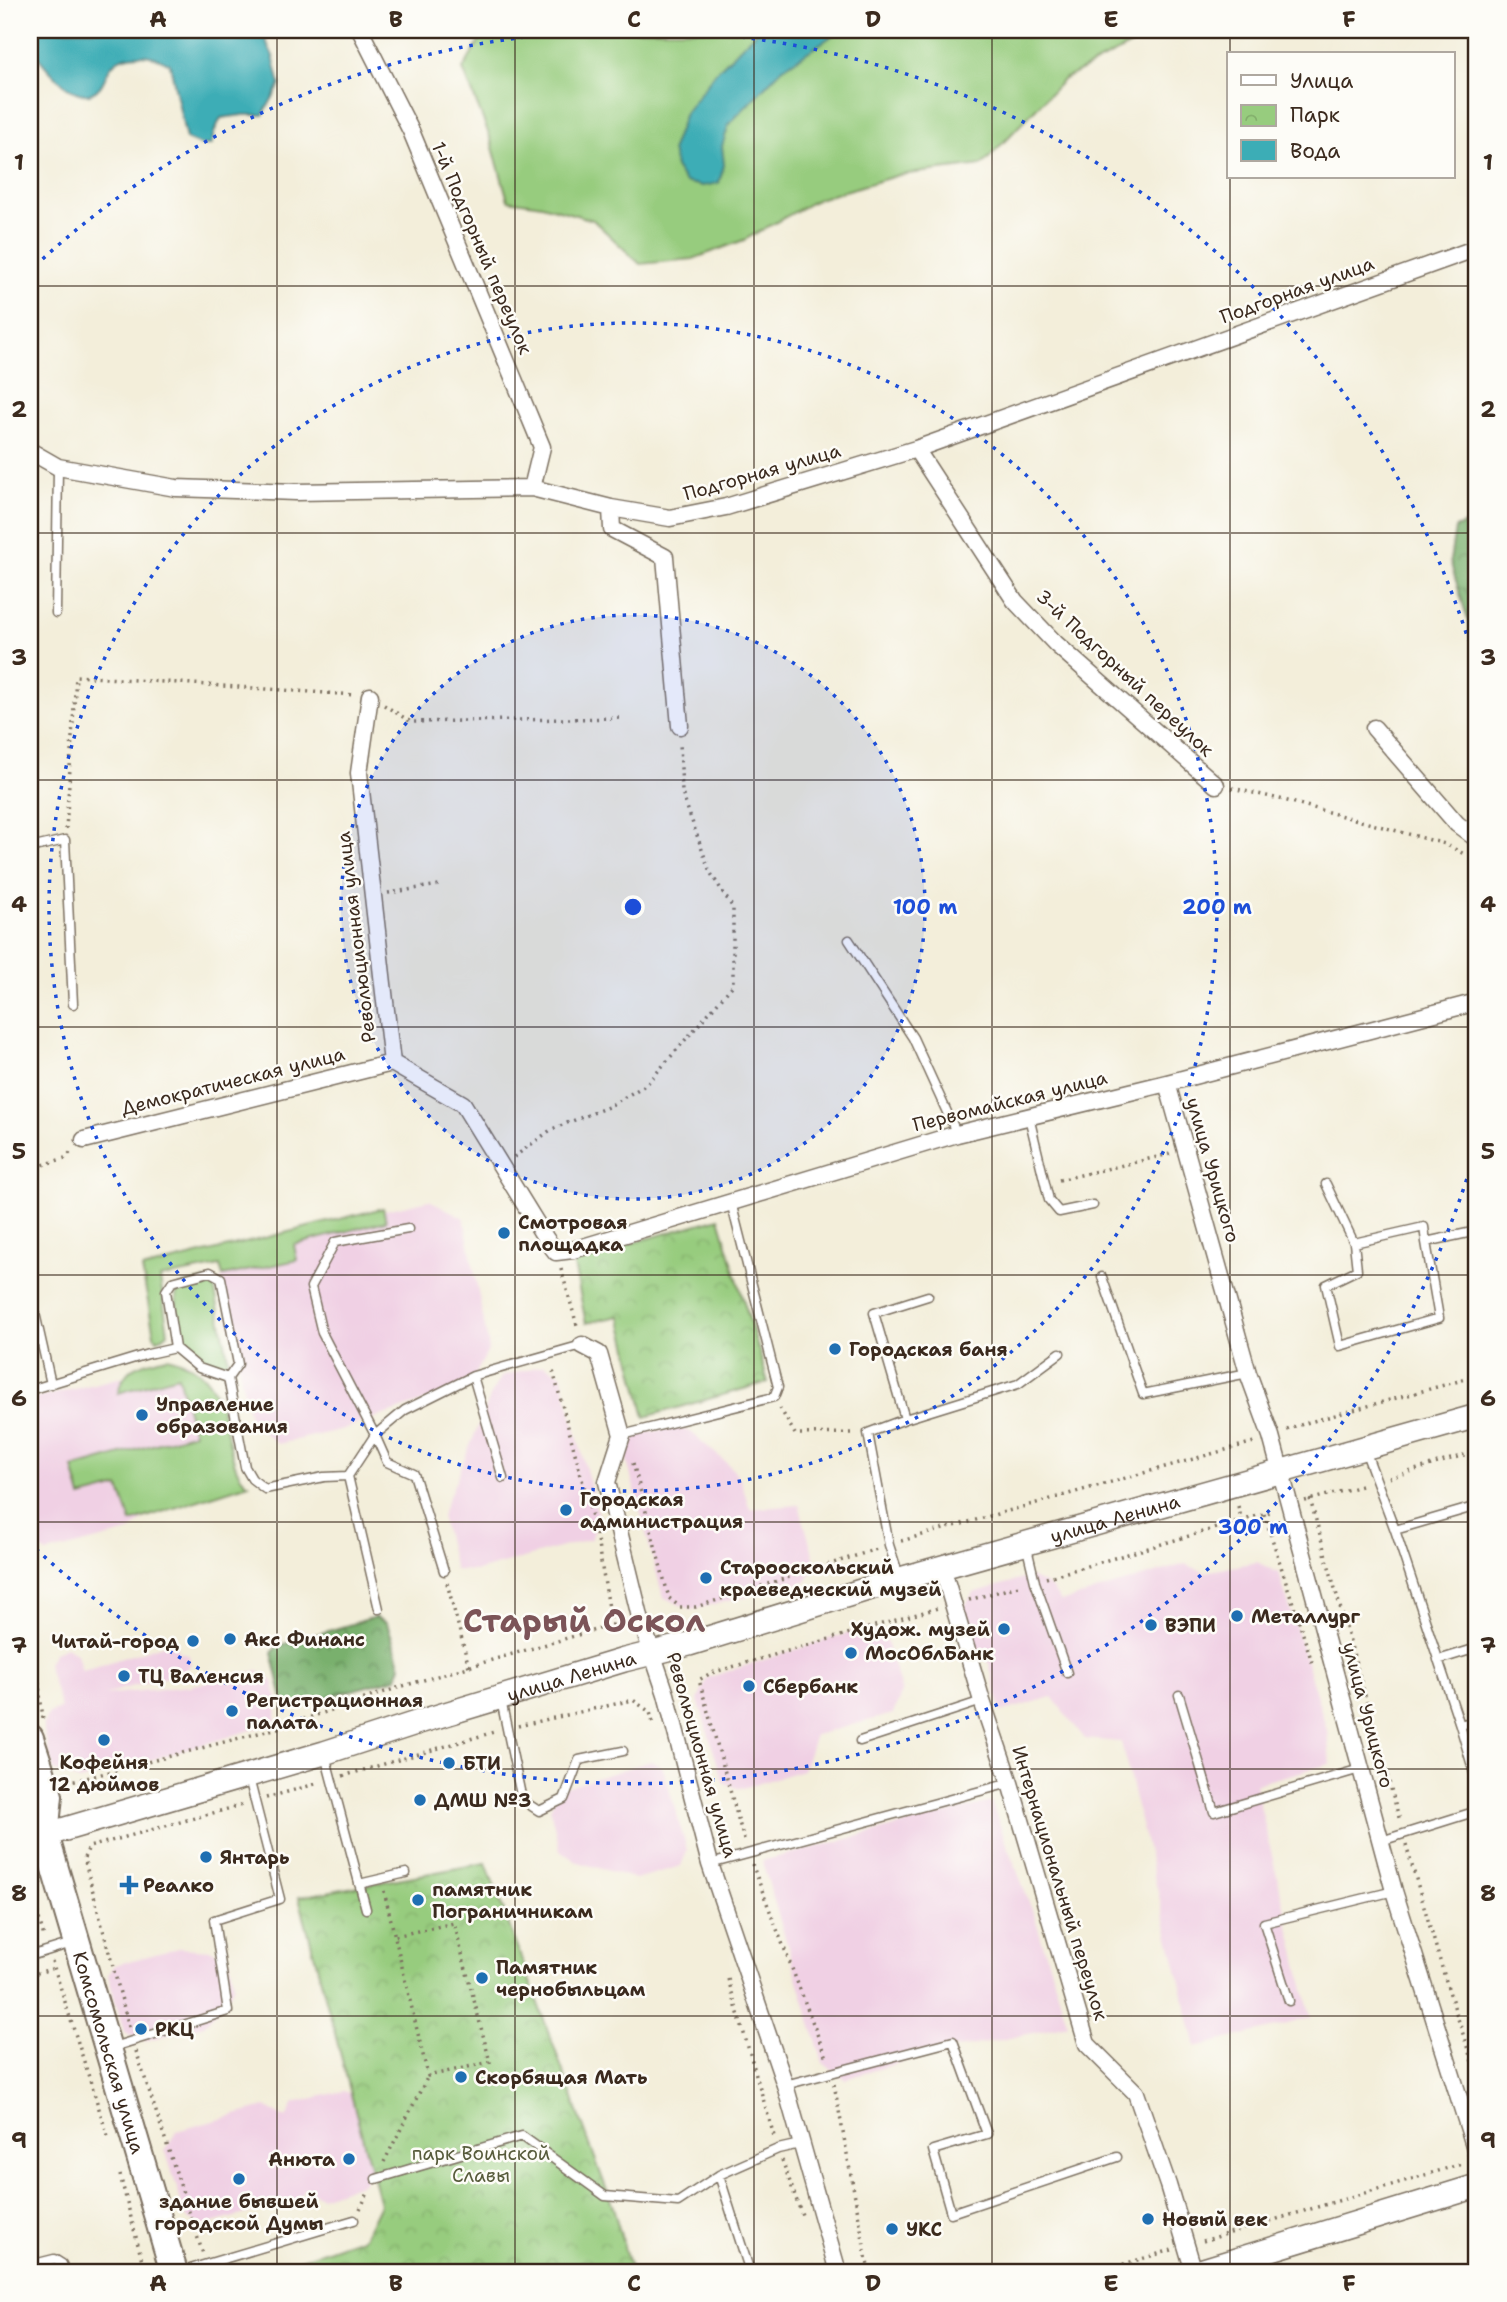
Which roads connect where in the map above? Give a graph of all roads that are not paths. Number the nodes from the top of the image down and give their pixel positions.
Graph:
1 (360, 30) edge
2 (1477, 248) edge
3 (916, 449) junction
4 (30, 451) edge
5 (58, 467) junction
6 (531, 488) junction
7 (611, 508) junction
8 (56, 613) dead end
9 (370, 696) road end
10 (680, 726) road end
11 (1374, 728) dead end
12 (1216, 785) road end
13 (1477, 839) edge
14 (30, 848) edge
15 (849, 940) dead end
16 (1477, 1002) edge
17 (73, 1004) dead end
18 (392, 1063) junction
19 (1167, 1083) junction
20 (1028, 1117) junction
21 (957, 1134) junction
22 (84, 1140) dead end
23 (1326, 1184) dead end
24 (731, 1202) junction
25 (1093, 1205) dead end
26 (408, 1229) dead end
27 (1477, 1231) edge
28 (1426, 1242) junction
29 (1354, 1243) junction
30 (556, 1252) joint
31 (1102, 1277) dead end
32 (30, 1291) edge
33 (928, 1296) dead end
34 (582, 1345) joint
35 (175, 1348) junction
36 (1060, 1353) dead end
37 (1248, 1373) junction
38 (473, 1376) junction
39 (228, 1378) junction
40 (51, 1384) junction
41 (30, 1390) edge
42 (1477, 1416) edge
43 (905, 1419) junction
44 (375, 1435) junction
45 (622, 1435) junction
46 (1364, 1447) junction
47 (1279, 1472) junction
48 (348, 1476) junction
49 (503, 1478) dead end
50 (1477, 1506) edge
51 (1395, 1530) junction
52 (1026, 1544) junction
53 (942, 1567) junction
54 (444, 1571) road end
55 (900, 1579) junction
56 (379, 1609) dead end
57 (1477, 1648) edge
58 (652, 1653) junction
59 (1438, 1660) junction
60 (1067, 1673) dead end
61 (1179, 1695) dead end
62 (500, 1697) junction
63 (982, 1701) junction
64 (1477, 1720) edge
65 (1460, 1725) junction
66 (36, 1729) edge
67 (860, 1741) dead end
68 (623, 1751) dead end
69 (324, 1753) junction
70 (1360, 1769) junction
71 (248, 1775) junction
72 (1010, 1783) junction
73 (1477, 1783) edge
74 (1477, 1811) edge
75 (35, 1831) edge
76 (1381, 1841) junction
77 (710, 1864) junction
78 (406, 1873) dead end
79 (359, 1884) junction
80 (1394, 1891) junction
81 (366, 1909) dead end
82 (75, 1942) junction
83 (30, 1956) edge
84 (1289, 2001) dead end
85 (107, 2049) junction
86 (785, 2085) junction
87 (800, 2144) junction
88 (1476, 2145) edge
89 (1117, 2157) dead end
90 (719, 2175) junction
91 (376, 2179) road end
92 (1477, 2186) edge
93 (354, 2220) road end
94 (30, 2265) edge
95 (65, 2272) edge
96 (174, 2272) edge
97 (180, 2272) edge
98 (750, 2272) edge
99 (838, 2272) edge
100 (1195, 2272) edge

1 - 6 street, 1-й Подгорный переулок
2 - 3 street, Подгорная улица
3 - 7 street, Подгорная улица
3 - 12 street, 3-й Подгорный переулок
4 - 5 street, Подгорная улица
5 - 6 street, Подгорная улица
5 - 8 lane
6 - 7 street, Подгорная улица
7 - 10 street
9 - 18 street, Революционная улица
11 - 13 street
14 - 17 lane
15 - 21 lane
16 - 19 street, Первомайская улица
18 - 22 street, Демократическая улица
18 - 30 street, Революционная улица
19 - 20 street, Первомайская улица
19 - 37 street, улица Урицкого
20 - 21 street, Первомайская улица
20 - 25 lane
21 - 24 street, Первомайская улица
23 - 29 lane
24 - 30 street, Первомайская улица
24 - 45 lane
26 - 44 lane
27 - 28 lane
28 - 29 lane
28 - 29 lane
31 - 37 lane
32 - 40 lane
33 - 43 lane
34 - 38 lane
34 - 45 street
35 - 39 lane
35 - 39 lane
35 - 40 lane
36 - 43 lane
37 - 47 street, улица Урицкого
38 - 44 lane
38 - 49 lane
39 - 48 lane
40 - 41 lane
42 - 46 main road, улица Ленина
43 - 55 lane
44 - 48 lane
44 - 54 lane
45 - 58 street, Революционная улица
46 - 47 main road, улица Ленина
46 - 51 lane
47 - 52 main road, улица Ленина
47 - 70 street, улица Урицкого
48 - 56 lane
50 - 51 lane
51 - 59 lane
52 - 53 main road, улица Ленина
52 - 60 lane
53 - 55 main road, улица Ленина
53 - 63 street, Интернациональный переулок
55 - 58 main road, улица Ленина
57 - 59 lane
58 - 62 main road, улица Ленина
58 - 77 street, Революционная улица
59 - 65 lane
61 - 70 lane
62 - 68 lane
62 - 69 main road, улица Ленина
63 - 67 lane
63 - 72 street, Интернациональный переулок
64 - 65 lane
65 - 73 lane
66 - 75 main road
69 - 71 main road, улица Ленина
69 - 79 lane
70 - 76 street, улица Урицкого
71 - 75 main road, улица Ленина
71 - 85 lane
72 - 77 lane
72 - 100 street, Интернациональный переулок
74 - 76 lane
75 - 82 main road, Комсомольская улица
76 - 80 street, улица Урицкого
77 - 86 street, Революционная улица
78 - 79 lane
79 - 81 lane
80 - 84 lane
80 - 88 street, улица Урицкого
82 - 83 lane
82 - 85 main road, Комсомольская улица
85 - 96 main road, Комсомольская улица
86 - 87 street, Революционная улица
86 - 89 lane
87 - 90 lane
87 - 99 street, Революционная улица
90 - 91 lane
90 - 98 lane
92 - 100 main road
93 - 97 lane
94 - 95 lane

